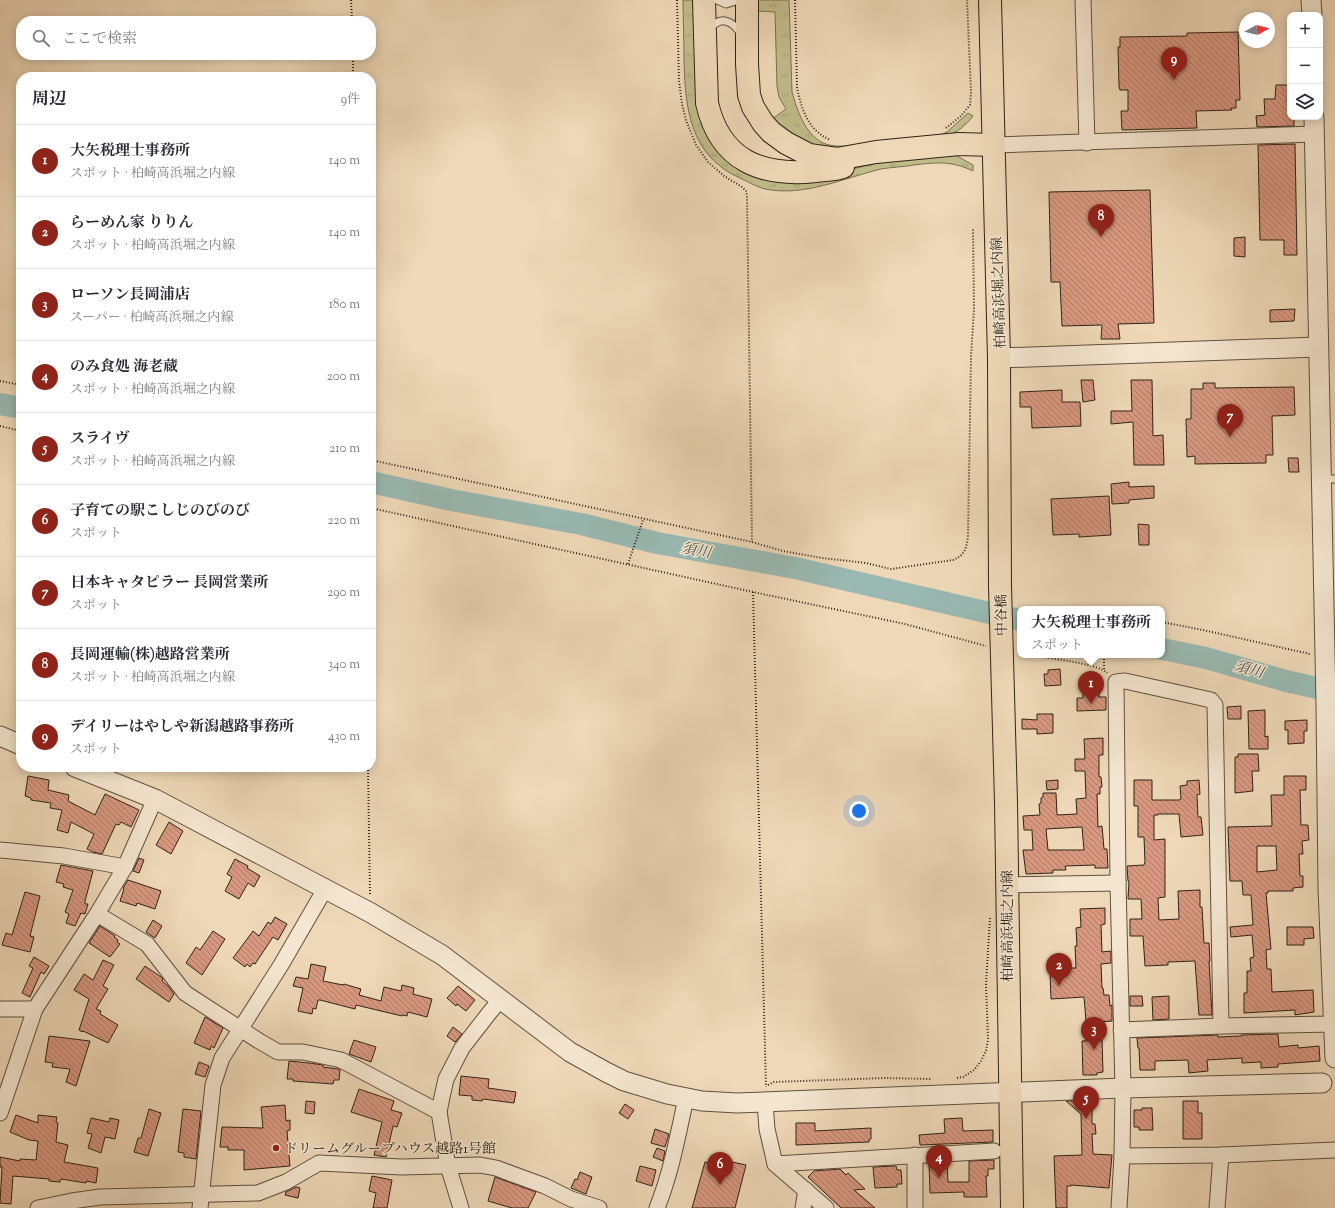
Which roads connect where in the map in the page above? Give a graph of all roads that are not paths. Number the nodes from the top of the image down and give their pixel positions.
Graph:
1 (704, 0) edge
2 (717, 0) edge
3 (739, 0) edge
4 (747, 0) edge
5 (990, 0) edge
6 (1083, 0) edge
7 (1311, 0) edge
8 (1312, 12) edge
9 (705, 35) junction
10 (747, 43) junction
11 (1314, 126) edge
12 (1087, 142) junction
13 (994, 145) junction
14 (916, 148) junction
15 (1318, 347) junction
16 (999, 358) junction
17 (1328, 479) edge
18 (1000, 586) joint
19 (1002, 648) joint
20 (0, 736) edge
21 (16, 743) edge
22 (88, 772) edge
23 (155, 799) junction
24 (0, 850) edge
25 (125, 867) junction
26 (1118, 883) junction
27 (1007, 885) junction
28 (325, 889) junction
29 (97, 914) junction
30 (501, 999) junction
31 (0, 1009) edge
32 (35, 1010) junction
33 (1333, 1024) junction
34 (1221, 1026) junction
35 (241, 1028) junction
36 (1121, 1030) junction
37 (1335, 1058) edge
38 (1322, 1083) dead end
39 (1123, 1088) junction
40 (764, 1092) junction
41 (1010, 1092) junction
42 (686, 1098) junction
43 (439, 1112) junction
44 (0, 1113) edge
45 (1335, 1150) edge
46 (994, 1151) dead end
47 (915, 1155) junction
48 (1221, 1155) junction
49 (1122, 1156) junction
50 (775, 1164) junction
51 (448, 1166) junction
52 (806, 1190) junction
53 (201, 1201) edge
54 (38, 1208) edge
55 (461, 1208) edge
56 (599, 1208) edge
57 (657, 1208) edge
58 (803, 1208) edge
59 (826, 1208) edge
60 (915, 1208) edge
61 (1012, 1208) edge
62 (1119, 1208) edge
63 (1217, 1208) edge

1 - 9 main road
2 - 3 lane
4 - 10 main road
5 - 13 main road, 柏崎高浜堀之内線
6 - 12 street
7 - 8 street
9 - 10 lane
9 - 14 main road
10 - 14 main road
11 - 12 street
11 - 15 street
12 - 13 street
13 - 14 main road
13 - 16 main road, 柏崎高浜堀之内線
15 - 16 street
15 - 17 street
16 - 18 main road, 柏崎高浜堀之内線
17 - 33 street
18 - 19 main road, 中谷橋
19 - 27 main road, 柏崎高浜堀之内線
20 - 21 street
22 - 23 street
23 - 25 street
23 - 28 street
24 - 25 street
25 - 29 street
26 - 27 street
26 - 34 street
26 - 36 street
27 - 41 main road, 柏崎高浜堀之内線
28 - 30 street
28 - 35 street
29 - 32 street
29 - 35 street
30 - 42 street
30 - 43 street
31 - 32 street
32 - 44 street
33 - 34 street
33 - 37 street
34 - 36 street
35 - 43 street
35 - 53 street
36 - 39 street
38 - 39 street
39 - 41 street
39 - 49 street
40 - 41 street
40 - 42 street
40 - 50 street
41 - 61 main road, 柏崎高浜堀之内線
42 - 57 street
43 - 51 street
45 - 48 street
46 - 47 street
47 - 50 street
47 - 60 street
48 - 49 street
48 - 63 street
49 - 62 street
50 - 52 street
51 - 53 street
51 - 55 street
51 - 56 street
52 - 58 street
52 - 59 street
53 - 54 street

